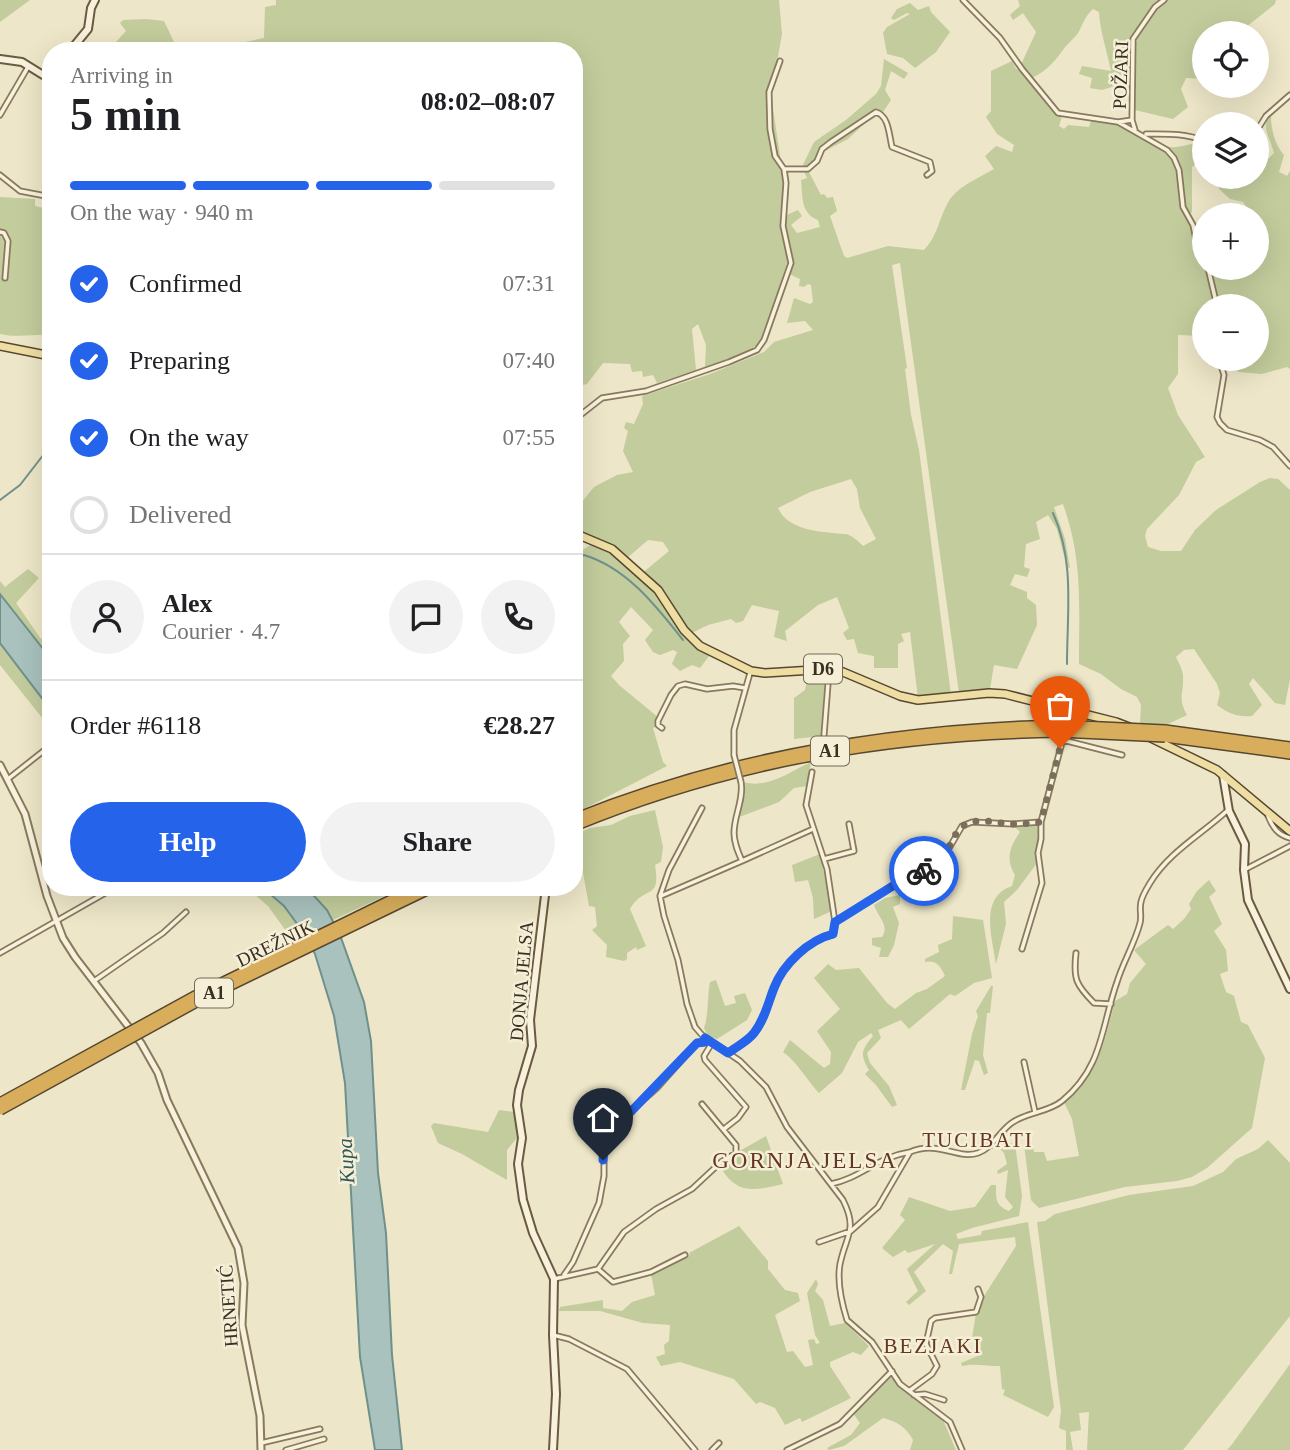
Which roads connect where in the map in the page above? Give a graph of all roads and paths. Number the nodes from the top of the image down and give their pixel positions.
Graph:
1 (94, 0) edge
2 (963, 0) edge
3 (1164, 0) edge
4 (77, 42) edge
5 (0, 59) edge
6 (780, 61) dead end
7 (29, 66) junction
8 (42, 74) edge
9 (1290, 95) edge
10 (1, 112) edge
11 (1269, 113) edge
12 (1132, 120) junction
13 (1118, 122) junction
14 (1135, 130) junction
15 (1144, 134) junction
16 (1192, 136) edge
17 (784, 169) junction
18 (0, 175) edge
19 (927, 175) dead end
20 (42, 195) edge
21 (1192, 223) edge
22 (0, 232) edge
23 (5, 278) dead end
24 (0, 346) edge
25 (42, 354) edge
26 (1223, 371) edge
27 (583, 413) edge
28 (1290, 466) edge
29 (583, 537) edge
30 (829, 669) junction
31 (751, 671) junction
32 (745, 688) junction
33 (1069, 709) junction
34 (662, 727) dead end
35 (1060, 732) junction
36 (1165, 733) junction
37 (824, 735) dead end
38 (1290, 747) edge
39 (42, 752) edge
40 (1290, 754) edge
41 (1122, 755) dead end
42 (0, 765) edge
43 (812, 772) dead end
44 (1223, 775) junction
45 (8, 779) junction
46 (702, 808) dead end
47 (1229, 808) junction
48 (1267, 811) junction
49 (583, 819) edge
50 (1041, 822) junction
51 (849, 824) dead end
52 (813, 829) junction
53 (1290, 831) edge
54 (1290, 838) edge
55 (1290, 846) edge
56 (824, 859) junction
57 (742, 861) junction
58 (1244, 870) junction
59 (42, 872) edge
60 (49, 896) edge
61 (100, 896) edge
62 (399, 896) edge
63 (414, 896) edge
64 (545, 896) edge
65 (660, 897) junction
66 (186, 912) dead end
67 (56, 921) junction
68 (835, 922) junction
69 (1022, 949) dead end
70 (0, 953) edge
71 (1076, 953) dead end
72 (94, 982) junction
73 (1290, 989) edge
74 (1111, 1004) junction
75 (705, 1038) junction
76 (712, 1042) junction
77 (728, 1053) junction
78 (1024, 1062) dead end
79 (0, 1102) edge
80 (702, 1104) dead end
81 (0, 1110) edge
82 (1035, 1112) junction
83 (724, 1129) junction
84 (910, 1152) junction
85 (831, 1184) junction
86 (851, 1231) junction
87 (819, 1242) dead end
88 (685, 1255) dead end
89 (598, 1269) junction
90 (564, 1275) junction
91 (554, 1279) junction
92 (978, 1289) dead end
93 (553, 1335) junction
94 (892, 1371) junction
95 (909, 1391) junction
96 (914, 1395) junction
97 (944, 1400) dead end
98 (320, 1429) dead end
99 (324, 1439) dead end
100 (719, 1443) dead end
101 (261, 1447) edge
102 (286, 1450) edge
103 (552, 1450) edge
104 (695, 1450) edge
105 (712, 1450) edge
106 (787, 1450) edge
107 (962, 1450) edge

1 - 4 main road
2 - 13 street
3 - 12 street, POŽARI
5 - 7 main road
6 - 17 street
7 - 8 main road
7 - 10 street
9 - 11 street
12 - 13 street
12 - 14 street, POŽARI
13 - 14 street
14 - 15 street
15 - 16 street
15 - 21 street
17 - 19 street
17 - 27 street
18 - 20 street
22 - 23 street
24 - 25 main road
26 - 28 street
29 - 31 main road, D6
30 - 31 main road, D6
30 - 33 main road, D6
30 - 37 street
31 - 32 street
32 - 34 street
32 - 57 street, bridge
33 - 35 street
33 - 44 main road, D6
35 - 36 highway, A1, bridge
35 - 41 street
35 - 49 highway, A1
35 - 50 street
36 - 38 highway, A1
36 - 40 highway, A1
39 - 45 street
42 - 45 street
43 - 52 street
44 - 47 main road
44 - 48 main road, D6
45 - 59 street
46 - 65 street
47 - 58 main road
47 - 74 street
48 - 53 main road, D6
48 - 54 street
50 - 68 street
50 - 69 street
51 - 56 street
52 - 56 street
52 - 57 street
55 - 58 street
56 - 68 street
57 - 65 street
58 - 73 main road
60 - 67 street
61 - 67 street
62 - 79 highway, DREŽNIK / A1, bridge
63 - 81 highway, DREŽNIK / A1, bridge
64 - 91 main road, DONJA JELSA
65 - 75 street
66 - 72 street
67 - 70 street
67 - 72 street
68 - 77 street
71 - 74 street
72 - 101 street, HRNETIĆ
74 - 82 street
75 - 76 street
75 - 90 street
76 - 77 street
76 - 83 street
77 - 85 street
78 - 82 street
80 - 83 street
82 - 84 street
83 - 89 street
84 - 85 street
84 - 86 street
85 - 86 street
86 - 87 street
86 - 94 street
88 - 89 street
89 - 90 street
90 - 91 street
91 - 93 main road, DONJA JELSA
92 - 95 street
93 - 103 main road, DONJA JELSA
93 - 104 street
94 - 95 street
94 - 106 street
95 - 96 street
96 - 97 street
96 - 107 street
98 - 101 street
99 - 102 street
100 - 105 street

